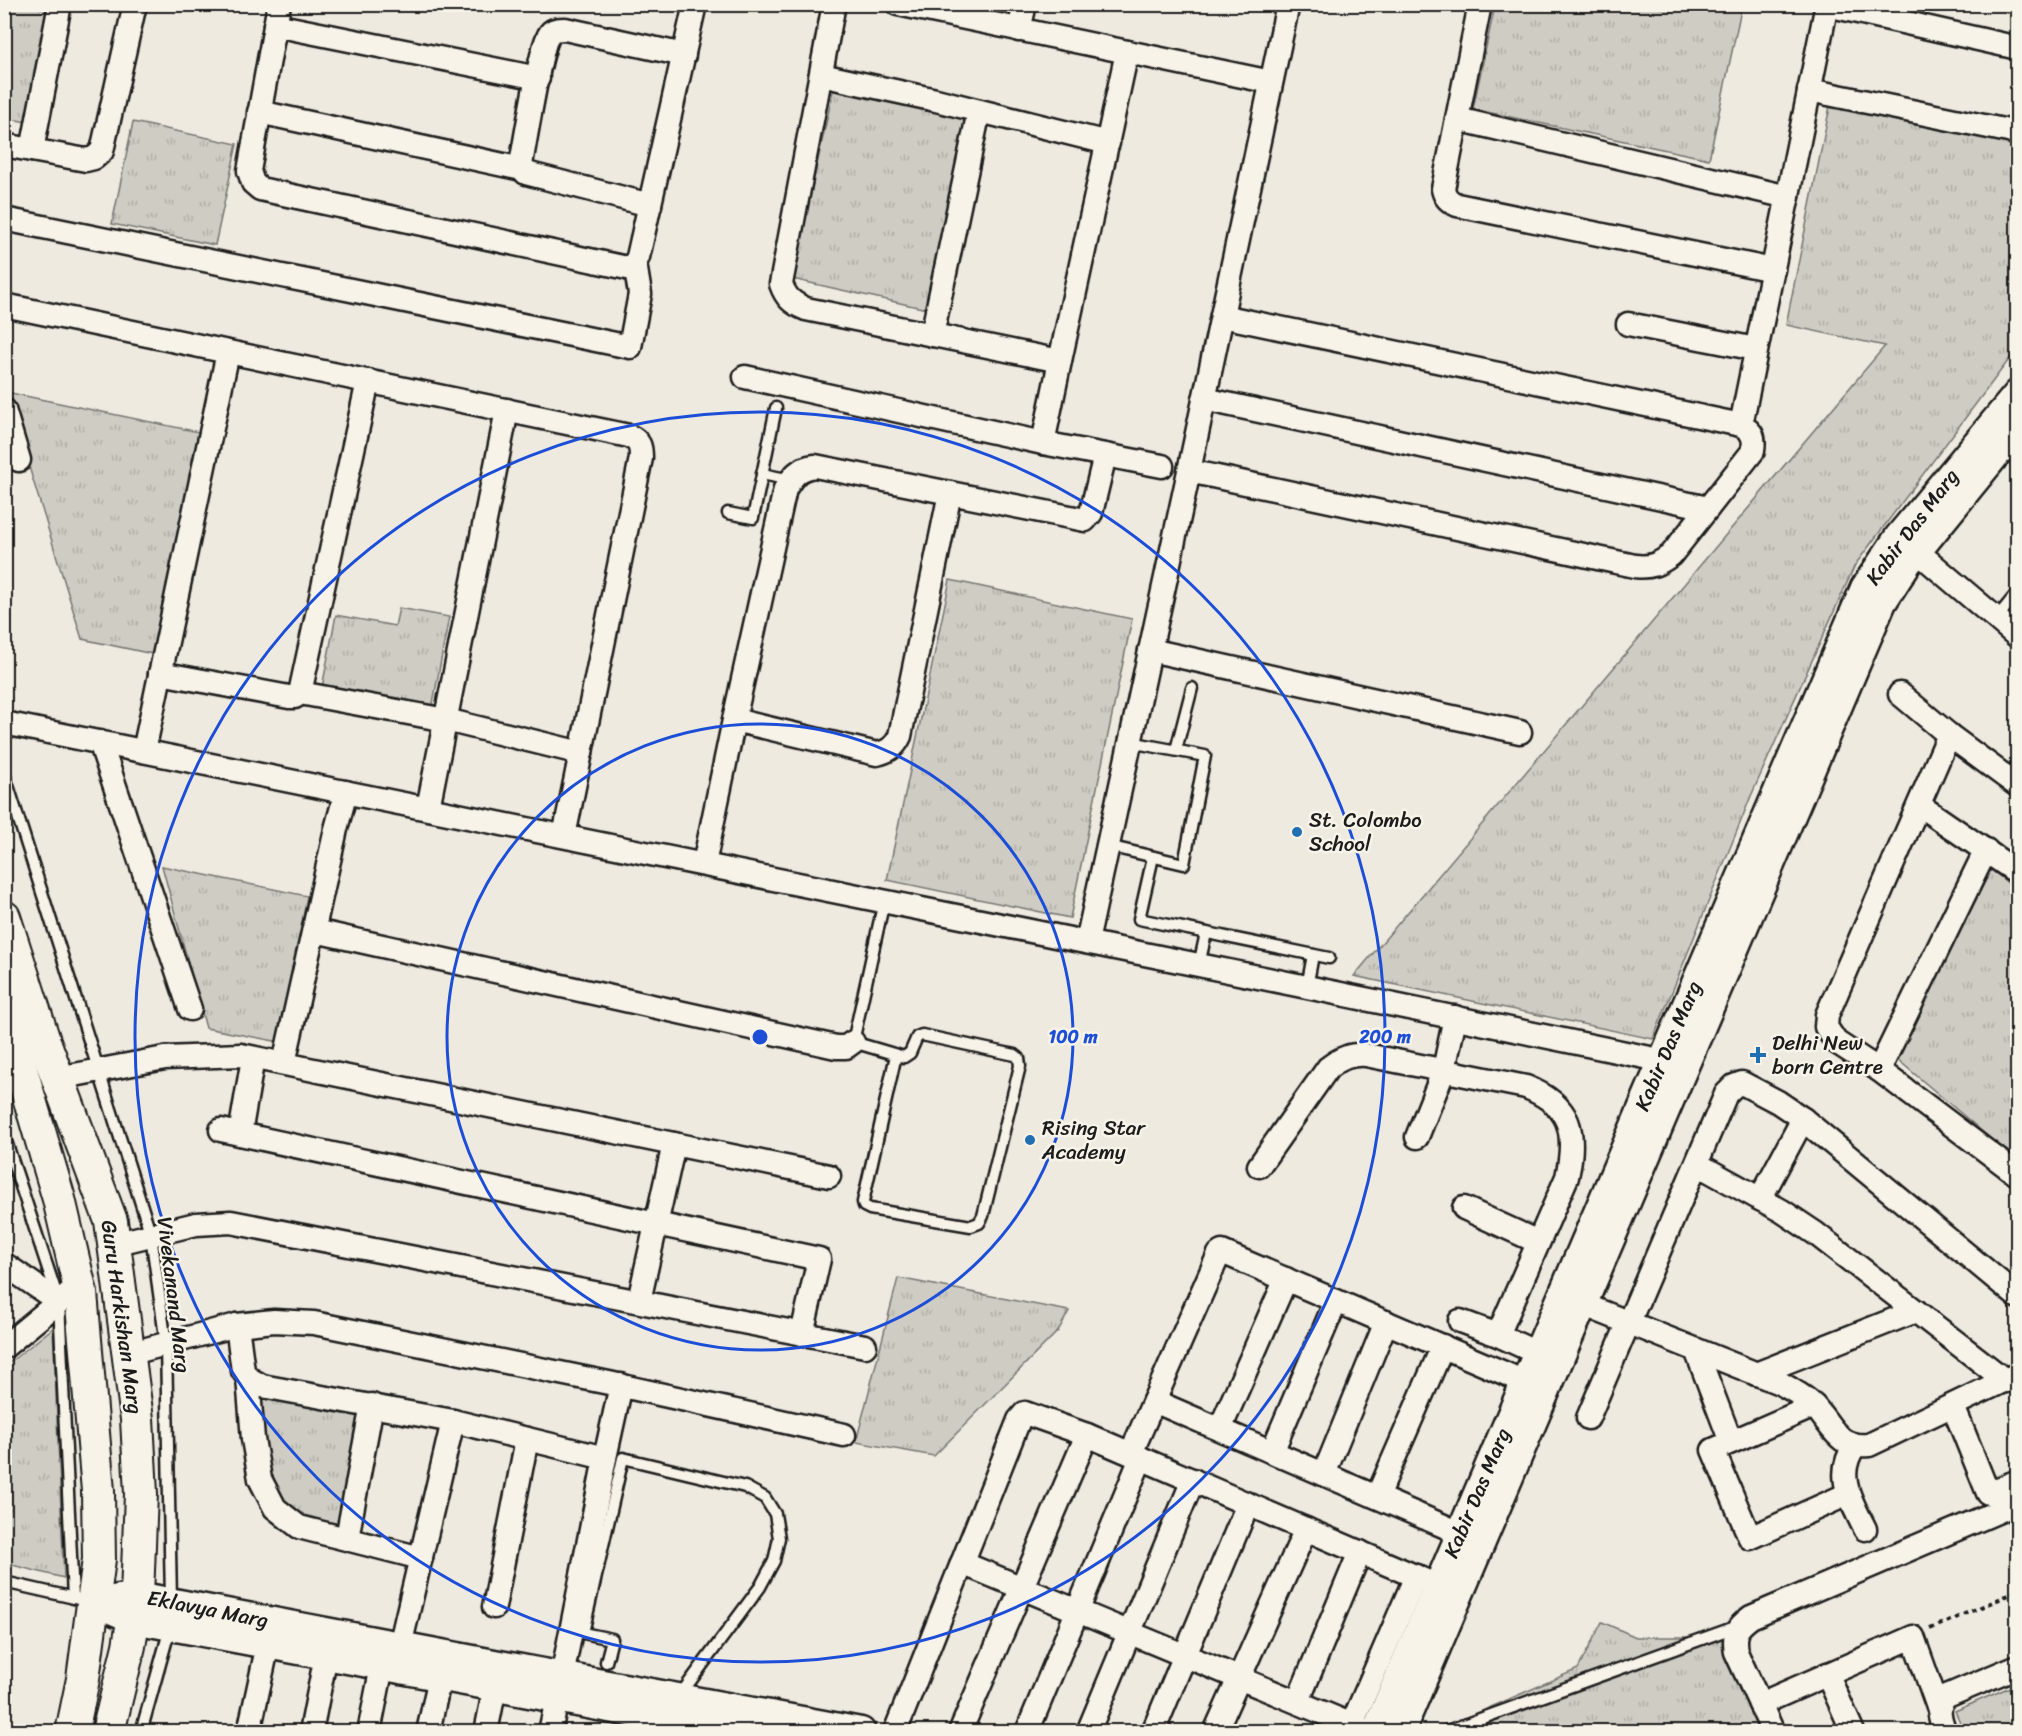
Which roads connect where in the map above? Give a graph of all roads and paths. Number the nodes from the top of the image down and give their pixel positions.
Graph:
1 (60, 4) edge
2 (135, 4) edge
3 (695, 4) edge
4 (834, 4) edge
5 (898, 4) edge
6 (1024, 4) edge
7 (1480, 4) edge
8 (1827, 5) edge
9 (1281, 6) edge
10 (277, 15) edge
11 (1019, 30) junction
12 (2018, 48) edge
13 (1127, 52) junction
14 (684, 54) junction
15 (821, 75) junction
16 (538, 78) junction
17 (1271, 82) junction
18 (1809, 90) junction
19 (979, 111) junction
20 (259, 112) junction
21 (1457, 119) junction
22 (2018, 134) edge
23 (1107, 143) junction
24 (4, 145) edge
25 (32, 150) junction
26 (522, 169) junction
27 (1788, 197) junction
28 (651, 205) junction
29 (4, 219) edge
30 (635, 263) junction
31 (1773, 270) junction
32 (4, 305) edge
33 (1222, 316) junction
34 (1628, 324) dead end
35 (932, 335) junction
36 (1756, 349) junction
37 (228, 352) junction
38 (1060, 361) junction
39 (746, 377) dead end
40 (368, 381) junction
41 (2018, 394) edge
42 (1204, 399) junction
43 (776, 408) dead end
44 (507, 410) junction
45 (4, 411) edge
46 (1741, 425) junction
47 (2018, 427) edge
48 (1043, 443) junction
49 (1105, 455) junction
50 (19, 460) dead end
51 (1176, 469) junction
52 (762, 474) junction
53 (791, 480) junction
54 (950, 493) junction
55 (1708, 508) junction
56 (728, 513) dead end
57 (1908, 543) junction
58 (2018, 592) edge
59 (1996, 619) junction
60 (2018, 637) edge
61 (1150, 650) junction
62 (160, 673) junction
63 (1192, 688) dead end
64 (300, 693) junction
65 (1900, 694) dead end
66 (446, 720) junction
67 (734, 720) junction
68 (4, 723) edge
69 (1520, 732) dead end
70 (1949, 735) junction
71 (100, 742) junction
72 (1130, 742) junction
73 (1176, 750) junction
74 (144, 751) junction
75 (581, 753) junction
76 (4, 773) edge
77 (2018, 786) edge
78 (346, 792) junction
79 (1919, 805) junction
80 (428, 808) junction
81 (564, 836) junction
82 (1108, 846) junction
83 (1986, 850) junction
84 (1153, 857) junction
85 (704, 864) junction
86 (2018, 873) edge
87 (884, 901) junction
88 (4, 917) edge
89 (315, 931) junction
90 (1206, 933) junction
91 (1087, 942) junction
92 (1313, 955) junction
93 (1329, 958) dead end
94 (1199, 965) junction
95 (1307, 987) junction
96 (190, 1009) dead end
97 (4, 1012) edge
98 (1455, 1017) junction
99 (853, 1042) junction
100 (896, 1055) junction
101 (254, 1058) junction
102 (284, 1063) junction
103 (1673, 1063) junction
104 (100, 1070) junction
105 (1443, 1070) junction
106 (1879, 1070) junction
107 (58, 1078) junction
108 (1803, 1119) junction
109 (4, 1135) edge
110 (1417, 1137) dead end
111 (674, 1144) junction
112 (1697, 1164) junction
113 (1259, 1166) dead end
114 (2018, 1175) edge
115 (829, 1176) dead end
116 (1760, 1199) junction
117 (1464, 1208) dead end
118 (657, 1223) junction
119 (151, 1235) junction
120 (1538, 1242) junction
121 (114, 1244) junction
122 (4, 1264) edge
123 (1286, 1279) junction
124 (69, 1293) junction
125 (2018, 1297) edge
126 (639, 1301) junction
127 (1336, 1301) junction
128 (1582, 1304) junction
129 (1916, 1311) junction
130 (1460, 1321) dead end
131 (1386, 1322) junction
132 (1629, 1323) junction
133 (237, 1325) junction
134 (802, 1334) junction
135 (1498, 1335) junction
136 (166, 1344) junction
137 (5, 1346) edge
138 (865, 1346) dead end
139 (1443, 1346) junction
140 (1696, 1350) junction
141 (1537, 1353) junction
142 (128, 1354) junction
143 (1756, 1374) junction
144 (248, 1378) junction
145 (2012, 1378) edge
146 (1525, 1382) junction
147 (621, 1386) junction
148 (1154, 1401) junction
149 (372, 1405) junction
150 (1814, 1406) junction
151 (1953, 1406) junction
152 (1588, 1418) dead end
153 (453, 1421) junction
154 (1220, 1430) junction
155 (844, 1435) dead end
156 (1088, 1435) junction
157 (527, 1439) junction
158 (1731, 1442) junction
159 (1855, 1446) junction
160 (1272, 1452) junction
161 (1136, 1456) junction
162 (605, 1458) junction
163 (1324, 1474) junction
164 (1193, 1480) junction
165 (2018, 1481) edge
166 (1848, 1494) junction
167 (1377, 1497) junction
168 (2018, 1503) edge
169 (1248, 1504) junction
170 (1865, 1528) dead end
171 (1306, 1529) junction
172 (1460, 1533) junction
173 (347, 1538) junction
174 (1360, 1552) junction
175 (421, 1558) junction
176 (962, 1563) junction
177 (1427, 1581) junction
178 (4, 1582) edge
179 (1021, 1588) junction
180 (2018, 1591) edge
181 (84, 1600) junction
182 (136, 1607) junction
183 (494, 1607) dead end
184 (1077, 1611) junction
185 (171, 1614) junction
186 (1739, 1626) junction
187 (1129, 1633) junction
188 (1913, 1637) junction
189 (268, 1644) junction
190 (326, 1655) junction
191 (391, 1656) junction
192 (1185, 1656) junction
193 (606, 1662) dead end
194 (2018, 1666) edge
195 (1827, 1674) junction
196 (440, 1677) junction
197 (1238, 1678) junction
198 (495, 1687) junction
199 (559, 1688) junction
200 (1298, 1701) junction
201 (1760, 1704) junction
202 (674, 1716) edge
203 (1942, 1721) edge
204 (1366, 1729) edge
205 (72, 1731) edge
206 (108, 1731) edge
207 (141, 1731) edge
208 (249, 1731) edge
209 (311, 1731) edge
210 (369, 1731) edge
211 (428, 1731) edge
212 (486, 1731) edge
213 (550, 1731) edge
214 (737, 1731) edge
215 (861, 1731) edge
216 (895, 1731) edge
217 (960, 1731) edge
218 (1027, 1731) edge
219 (1088, 1731) edge
220 (1153, 1731) edge
221 (1215, 1731) edge
222 (1400, 1731) edge
223 (1444, 1731) edge
224 (1773, 1731) edge
225 (1853, 1731) edge

1 - 25 street
2 - 25 street
3 - 14 street
4 - 15 street
5 - 11 street
6 - 11 street
7 - 21 street
8 - 12 street
8 - 18 street
9 - 17 street
10 - 16 street
10 - 20 street
11 - 13 street
13 - 17 street
13 - 23 street
14 - 16 street
14 - 28 street
15 - 19 street
15 - 35 street
16 - 26 street
17 - 33 street
18 - 22 street
18 - 27 street
19 - 23 street
19 - 35 street
20 - 26 street
20 - 30 street
21 - 27 street
21 - 31 street
23 - 38 street
24 - 25 street
26 - 28 street
27 - 31 street
28 - 30 street
29 - 30 street
31 - 36 street
32 - 37 street
33 - 42 street
33 - 46 street
34 - 36 street
35 - 38 street
36 - 46 street
37 - 40 street
37 - 62 street
38 - 48 street
39 - 48 street
40 - 44 street
40 - 64 street
41 - 57 street, Kabir Das Marg
42 - 51 street
42 - 55 street
43 - 52 lane
44 - 66 street
44 - 75 street
45 - 50 street
46 - 55 street
47 - 57 street, Kabir Das Marg
48 - 49 street
49 - 51 street
49 - 54 street
51 - 55 street
51 - 61 street
52 - 53 lane
52 - 56 lane
53 - 54 street
53 - 67 street
54 - 67 street
57 - 59 street
57 - 103 street, Kabir Das Marg
58 - 59 lane
59 - 60 street
61 - 69 street
61 - 72 street
62 - 64 street
62 - 74 street
63 - 73 lane
64 - 66 street
65 - 70 street
66 - 75 street
66 - 80 street
67 - 85 street
68 - 71 street
70 - 77 street
70 - 79 street
71 - 74 street
71 - 96 street
72 - 73 lane
72 - 82 street
73 - 84 lane
74 - 78 street
75 - 81 street
76 - 104 lane, Vivekanand Marg
78 - 80 street
78 - 89 street
79 - 83 street
79 - 106 street
80 - 81 street
81 - 85 street
82 - 84 lane
82 - 91 street
83 - 86 street
83 - 106 street
84 - 90 lane
85 - 87 street
87 - 91 street
87 - 99 lane
88 - 107 main road, Guru Harkishan Marg
89 - 99 street
89 - 102 street
90 - 92 lane
90 - 94 lane
91 - 94 street
92 - 93 lane
92 - 95 lane
94 - 95 street
95 - 98 street
97 - 124 main road, Guru Harkishan Marg
98 - 103 street
98 - 105 street
99 - 100 lane
100 - 100 lane
101 - 102 street
101 - 104 street
101 - 118 street
102 - 111 street
103 - 128 street, Kabir Das Marg
103 - 141 street, Kabir Das Marg
104 - 107 street
104 - 119 lane, Vivekanand Marg
105 - 110 street
105 - 113 street
105 - 120 street
106 - 114 street
107 - 121 main road, Guru Harkishan Marg
108 - 112 street
108 - 116 street
108 - 125 street
109 - 124 lane
111 - 115 street
111 - 118 street
112 - 116 street
112 - 132 street
116 - 129 street
117 - 120 street
118 - 126 street
118 - 134 street
119 - 121 street
119 - 126 street
119 - 136 lane, Vivekanand Marg
120 - 135 street
121 - 142 main road, Guru Harkishan Marg
122 - 124 street
123 - 127 street
123 - 148 street
123 - 154 street
124 - 137 street
124 - 181 main road, Guru Harkishan Marg
126 - 134 street
127 - 131 street
127 - 160 street
128 - 132 street
128 - 222 street, Kabir Das Marg
129 - 143 street
129 - 145 street
130 - 135 street
131 - 139 street
131 - 163 street
132 - 140 street
132 - 152 street
133 - 136 street
133 - 144 street
133 - 147 street
134 - 138 street
135 - 141 street
136 - 142 street
136 - 185 lane, Vivekanand Marg
139 - 146 street
139 - 167 street
140 - 143 street
140 - 158 street
141 - 146 street, Kabir Das Marg
142 - 182 main road, Guru Harkishan Marg
143 - 150 street
144 - 149 street
144 - 173 street
145 - 151 street
146 - 172 street, Kabir Das Marg
147 - 155 street
147 - 162 street
148 - 154 street
148 - 161 street
149 - 153 street
149 - 173 street
150 - 158 street
150 - 159 street
151 - 159 street
151 - 165 street
153 - 157 street
153 - 175 street
154 - 160 street
156 - 161 street
156 - 176 street
156 - 179 street
157 - 162 street
157 - 183 street
158 - 166 street
159 - 166 street
160 - 163 street
161 - 164 street
161 - 184 street
162 - 199 street
163 - 167 street
164 - 169 street
164 - 187 street
166 - 170 street
167 - 172 street
168 - 186 street
169 - 171 street
169 - 192 street
171 - 174 street
171 - 197 street
172 - 177 street, Kabir Das Marg
173 - 175 street
174 - 177 street
174 - 200 street
175 - 191 street
176 - 179 street
176 - 216 street
177 - 204 street, Kabir Das Marg
178 - 181 lane
179 - 184 street
179 - 217 street
180 - 188 path
181 - 182 street, Eklavya Marg
181 - 205 main road, Guru Harkishan Marg
182 - 185 street, Eklavya Marg
182 - 206 main road, Guru Harkishan Marg
184 - 187 street
184 - 218 street
185 - 189 street, Eklavya Marg
185 - 191 street, Eklavya Marg
185 - 207 lane, Vivekanand Marg
186 - 201 street
186 - 223 lane
187 - 192 street
187 - 219 street
188 - 195 street
188 - 203 street
189 - 190 street, Eklavya Marg
189 - 208 street
190 - 191 street, Eklavya Marg
190 - 209 street
191 - 196 street, Eklavya Marg
191 - 199 street, Eklavya Marg
191 - 210 street
192 - 197 street
192 - 220 street
193 - 202 lane
194 - 203 street
195 - 201 street
195 - 225 street
196 - 198 street, Eklavya Marg
196 - 211 street
197 - 200 street
197 - 221 street
198 - 199 street, Eklavya Marg
198 - 212 street
199 - 202 street, Eklavya Marg
199 - 213 street
200 - 204 street
201 - 224 street
202 - 214 street, Eklavya Marg
202 - 215 street, Eklavya Marg

